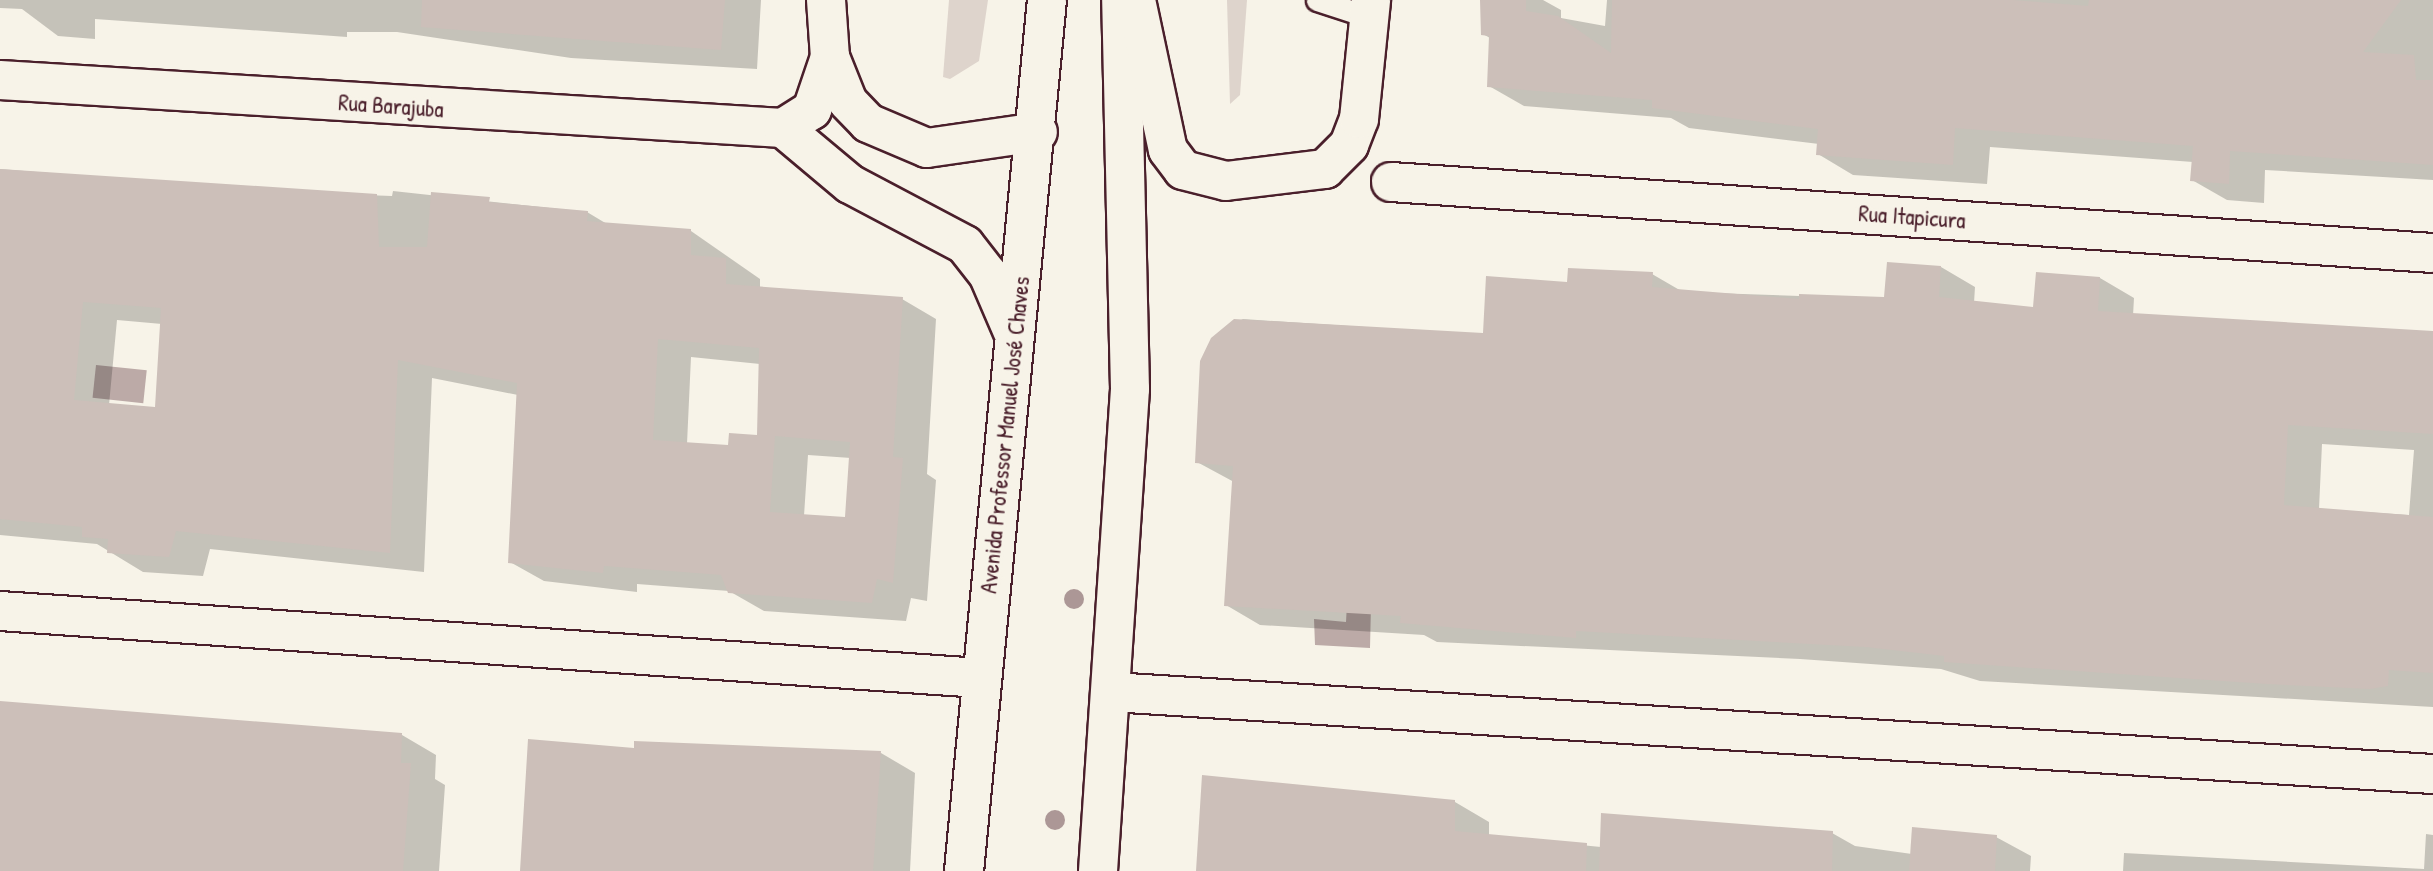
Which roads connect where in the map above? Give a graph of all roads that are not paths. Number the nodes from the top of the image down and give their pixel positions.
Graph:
1 (826, 0) edge
2 (1047, 0) edge
3 (1121, 0) edge
4 (1136, 0) edge
5 (1317, 0) edge
6 (1370, 8) edge
7 (830, 57) junction
8 (0, 80) edge
9 (783, 128) junction
10 (1038, 132) junction
11 (1391, 182) dead end
12 (2433, 253) edge
13 (1013, 332) junction
14 (0, 611) edge
15 (981, 678) junction
16 (1111, 692) junction
17 (2433, 774) edge
18 (964, 871) edge
19 (1098, 871) edge

1 - 7 main road
2 - 10 main road, Avenida Professor Manuel José Chaves
3 - 16 main road
4 - 6 main road
5 - 6 lane
7 - 9 main road
7 - 10 main road
8 - 9 main road, Rua Barajuba
9 - 13 main road
10 - 13 main road, Avenida Professor Manuel José Chaves
11 - 12 main road, Rua Itapicura
13 - 15 main road, Avenida Professor Manuel José Chaves
14 - 15 main road
15 - 18 main road, Avenida Professor Manuel José Chaves
16 - 17 main road
16 - 19 main road

